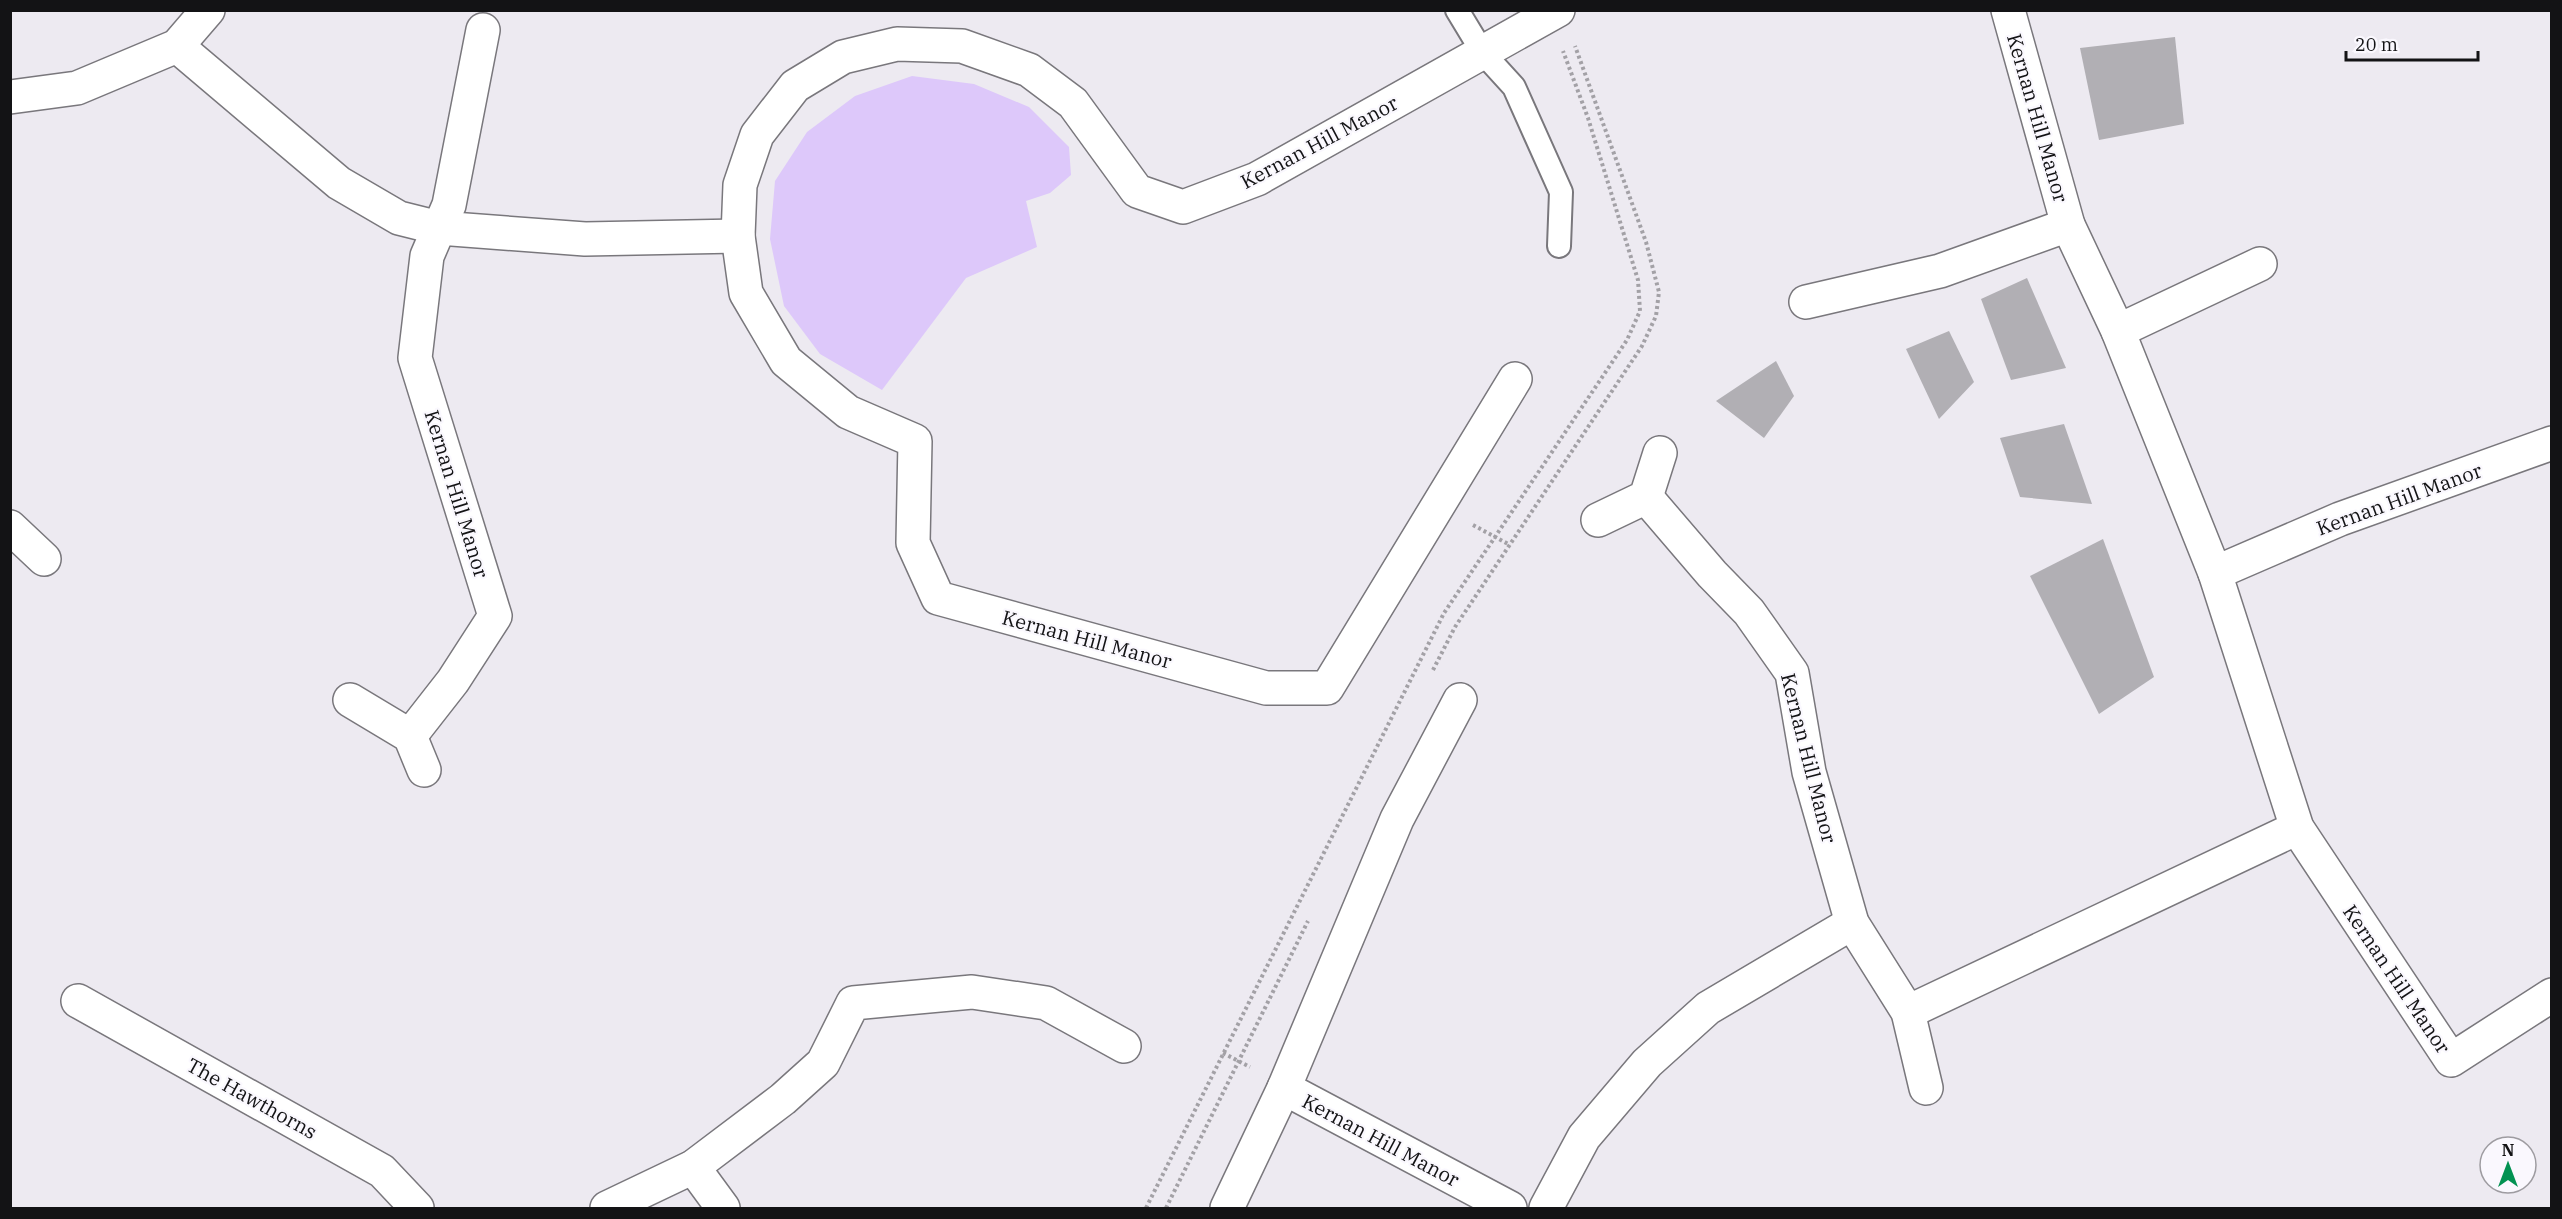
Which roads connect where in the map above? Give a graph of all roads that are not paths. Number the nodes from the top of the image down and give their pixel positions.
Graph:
1 (208, 10) edge
2 (1457, 10) edge
3 (2008, 10) edge
4 (1557, 11) edge
5 (483, 30) dead end
6 (177, 46) junction
7 (1483, 53) junction
8 (10, 97) edge
9 (2068, 225) junction
10 (439, 228) junction
11 (738, 236) junction
12 (1559, 246) dead end
13 (2260, 264) dead end
14 (1806, 302) dead end
15 (2118, 331) junction
16 (1515, 380) dead end
17 (2552, 443) edge
18 (1660, 453) dead end
19 (1646, 497) junction
20 (1598, 520) dead end
21 (10, 528) edge
22 (44, 559) dead end
23 (2214, 573) junction
24 (350, 700) dead end
25 (1460, 700) dead end
26 (410, 736) junction
27 (424, 770) dead end
28 (2297, 828) junction
29 (1852, 923) junction
30 (2552, 995) edge
31 (78, 1000) dead end
32 (1908, 1012) junction
33 (1124, 1046) dead end
34 (1284, 1088) junction
35 (1926, 1088) dead end
36 (693, 1167) junction
37 (417, 1209) edge
38 (607, 1209) edge
39 (723, 1209) edge
40 (1227, 1209) edge
41 (1510, 1209) edge
42 (1546, 1209) edge

1 - 6 street
2 - 7 lane
3 - 9 street, Kernan Hill Manor
4 - 7 street, Kernan Hill Manor
5 - 10 street, Kernan Hill Manor
6 - 8 street
6 - 10 street
7 - 11 street, Kernan Hill Manor
7 - 12 lane
9 - 14 street, Kernan Hill Manor
9 - 15 street, Kernan Hill Manor
10 - 11 street
10 - 26 street, Kernan Hill Manor
11 - 16 street, Kernan Hill Manor
13 - 15 street
15 - 23 street, Kernan Hill Manor
17 - 23 street, Kernan Hill Manor
18 - 19 street
19 - 20 street
19 - 29 street, Kernan Hill Manor
21 - 22 street
23 - 28 street, Kernan Hill Manor
24 - 26 street
25 - 34 street, Kernan Hill Manor
26 - 27 street
28 - 30 street, Kernan Hill Manor
28 - 32 street
29 - 32 street, Kernan Hill Manor
29 - 42 street
31 - 37 street, The Hawthorns
32 - 35 street, Kernan Hill Manor
33 - 36 street
34 - 40 street, Kernan Hill Manor
34 - 41 street, Kernan Hill Manor
36 - 38 street
36 - 39 street

